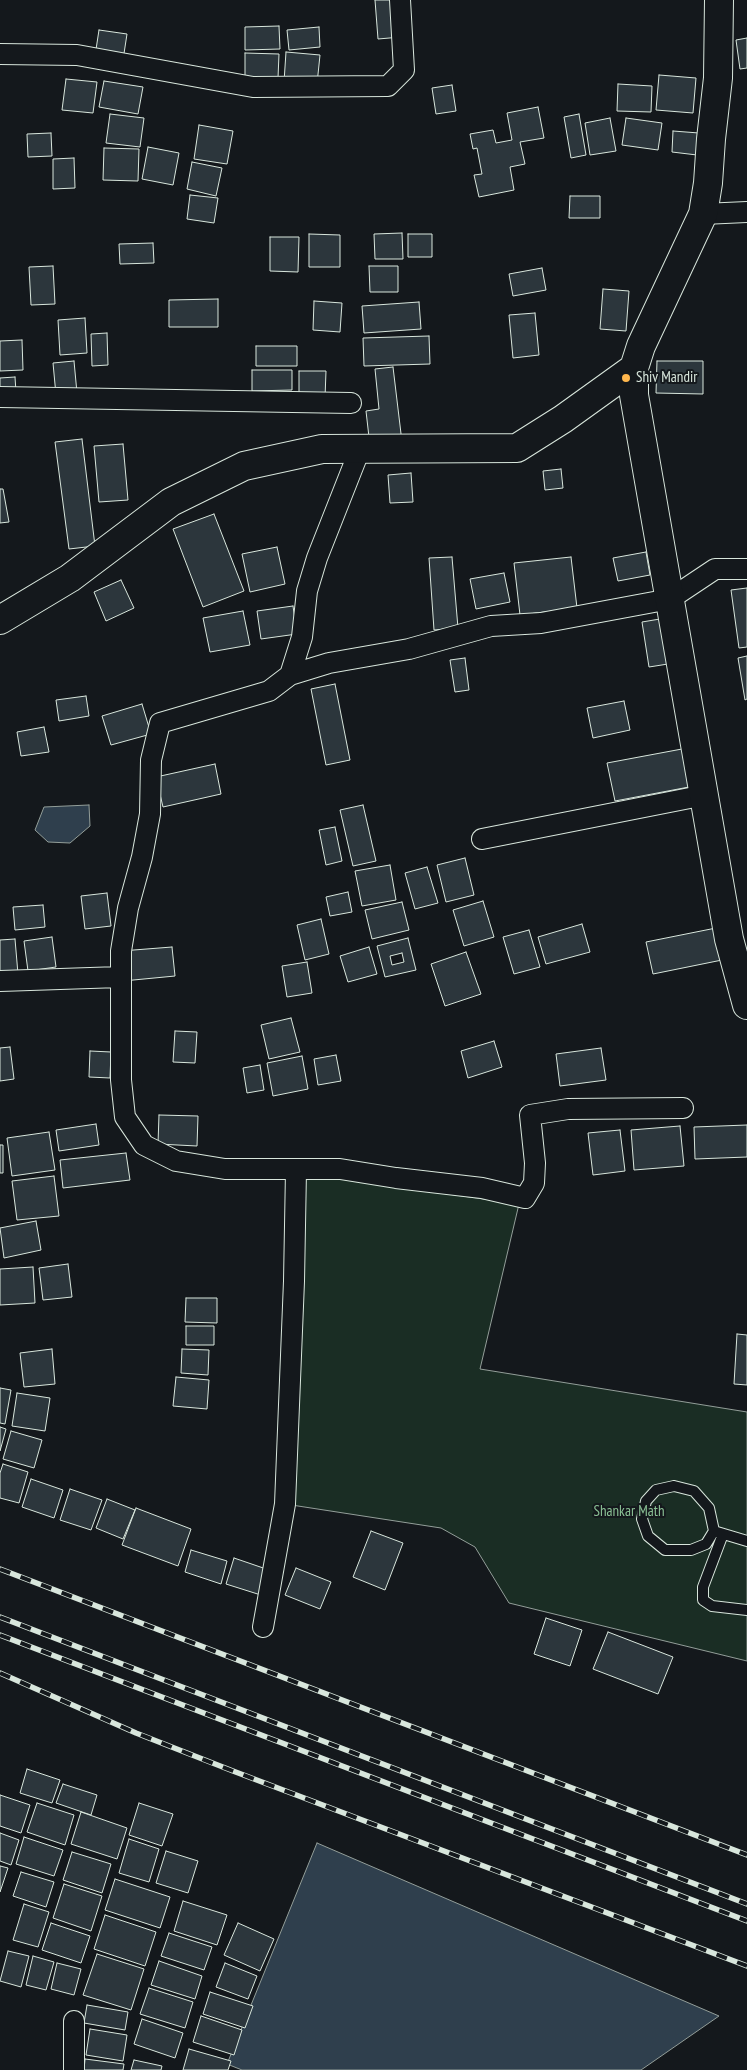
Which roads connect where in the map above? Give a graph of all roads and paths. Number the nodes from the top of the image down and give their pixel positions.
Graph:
1 (400, 0) edge
2 (719, 0) edge
3 (0, 54) edge
4 (747, 212) edge
5 (703, 214) junction
6 (634, 368) junction
7 (0, 397) edge
8 (351, 403) dead end
9 (360, 449) junction
10 (747, 569) edge
11 (670, 600) junction
12 (0, 620) edge
13 (290, 675) junction
14 (705, 796) junction
15 (482, 839) dead end
16 (120, 977) junction
17 (0, 981) edge
18 (747, 1004) edge
19 (683, 1108) dead end
20 (296, 1170) junction
21 (718, 1533) junction
22 (747, 1541) edge
23 (747, 1610) edge
24 (263, 1628) dead end
25 (74, 2022) dead end
26 (74, 2070) edge

1 - 3 street
2 - 5 main road
4 - 5 street
5 - 6 main road
6 - 9 main road
6 - 11 main road
7 - 8 street
9 - 12 main road
9 - 13 street
10 - 11 street
11 - 13 street
11 - 14 main road
13 - 16 street
14 - 15 street
14 - 18 main road
16 - 17 street
16 - 20 street
19 - 20 street
20 - 24 street
21 - 21 lane
21 - 22 lane
21 - 23 lane
25 - 26 street

